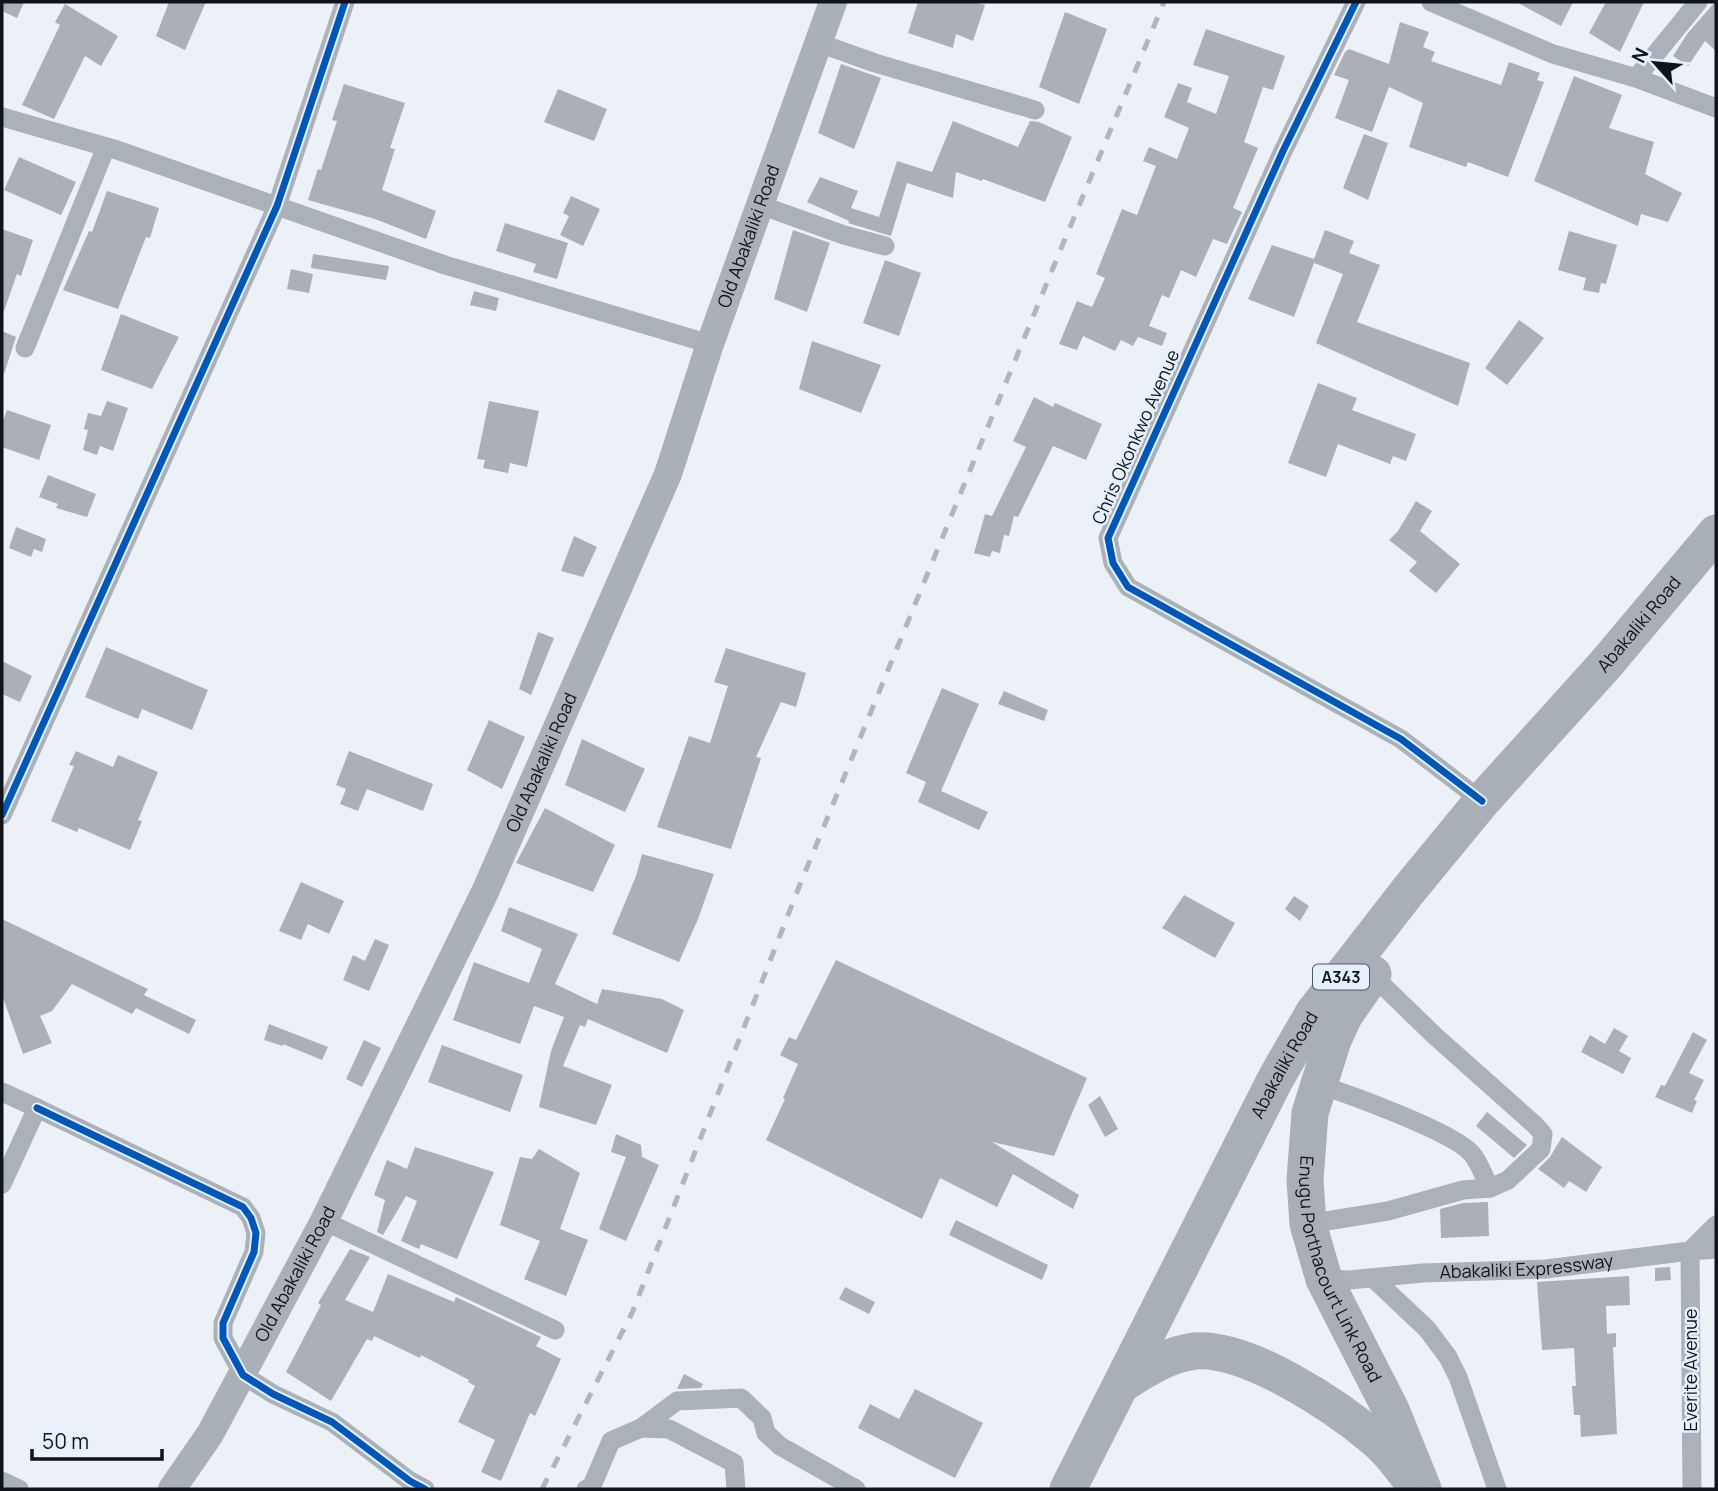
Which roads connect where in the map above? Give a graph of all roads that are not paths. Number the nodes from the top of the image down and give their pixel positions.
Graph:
1 (345, 2) edge
2 (833, 2) edge
3 (1356, 2) edge
4 (1431, 2) edge
5 (1698, 2) edge
6 (818, 43) junction
7 (1636, 78) junction
8 (1716, 108) edge
9 (1035, 110) dead end
10 (2, 117) edge
11 (106, 147) junction
12 (760, 205) junction
13 (277, 206) junction
14 (884, 246) dead end
15 (710, 344) junction
16 (25, 348) dead end
17 (1716, 533) edge
18 (1716, 569) edge
19 (8, 786) edge
20 (1482, 801) junction
21 (2, 816) edge
22 (1372, 975) junction
23 (1333, 1040) joint
24 (1317, 1084) junction
25 (2, 1092) edge
26 (37, 1108) junction
27 (2, 1184) edge
28 (1490, 1188) junction
29 (324, 1221) junction
30 (1308, 1224) junction
31 (1716, 1225) edge
32 (1716, 1249) edge
33 (1690, 1251) junction
34 (1324, 1279) junction
35 (1373, 1279) junction
36 (555, 1330) dead end
37 (243, 1375) junction
38 (1122, 1384) junction
39 (641, 1427) junction
40 (2, 1481) edge
41 (19, 1489) edge
42 (172, 1489) edge
43 (425, 1489) edge
44 (586, 1489) edge
45 (736, 1489) edge
46 (856, 1489) edge
47 (1068, 1489) edge
48 (1421, 1489) edge
49 (1497, 1489) edge
50 (1692, 1489) edge

1 - 13 street
2 - 6 main road, Old Abakaliki Road
3 - 20 street, Chris Okonkwo Avenue
4 - 7 street
5 - 7 street
6 - 9 street
6 - 12 main road, Old Abakaliki Road
7 - 8 street
10 - 11 street
11 - 13 street
11 - 16 street
12 - 14 street
12 - 15 main road, Old Abakaliki Road
13 - 15 street
13 - 19 street
15 - 29 main road, Old Abakaliki Road
17 - 20 highway, Abakaliki Road / A343
18 - 22 highway, Abakaliki Road / A343
19 - 21 street
20 - 38 highway, Abakaliki Road / A343
22 - 23 highway, Abakaliki Road / A343
22 - 28 street
23 - 24 highway, Enugu Porthacourt Link Road / A343
24 - 28 street
24 - 30 highway, Enugu Porthacourt Link Road / A343
25 - 26 street
26 - 27 street
26 - 37 street
28 - 30 street
29 - 36 street
29 - 37 main road, Old Abakaliki Road
30 - 34 highway, Enugu Porthacourt Link Road / A343
31 - 33 street
32 - 33 street, Abakaliki Expressway
33 - 35 street, Abakaliki Expressway
33 - 50 street, Everite Avenue
34 - 35 street, Abakaliki Expressway
34 - 48 highway, Enugu Porthacourt Link Road / A343
35 - 49 street
37 - 42 main road, Old Abakaliki Road
37 - 43 street
38 - 47 highway, Abakaliki Road / A343
38 - 48 highway, Enugu Porthacourt Link Road / A343
39 - 44 street
39 - 45 street
39 - 46 street
40 - 41 street

